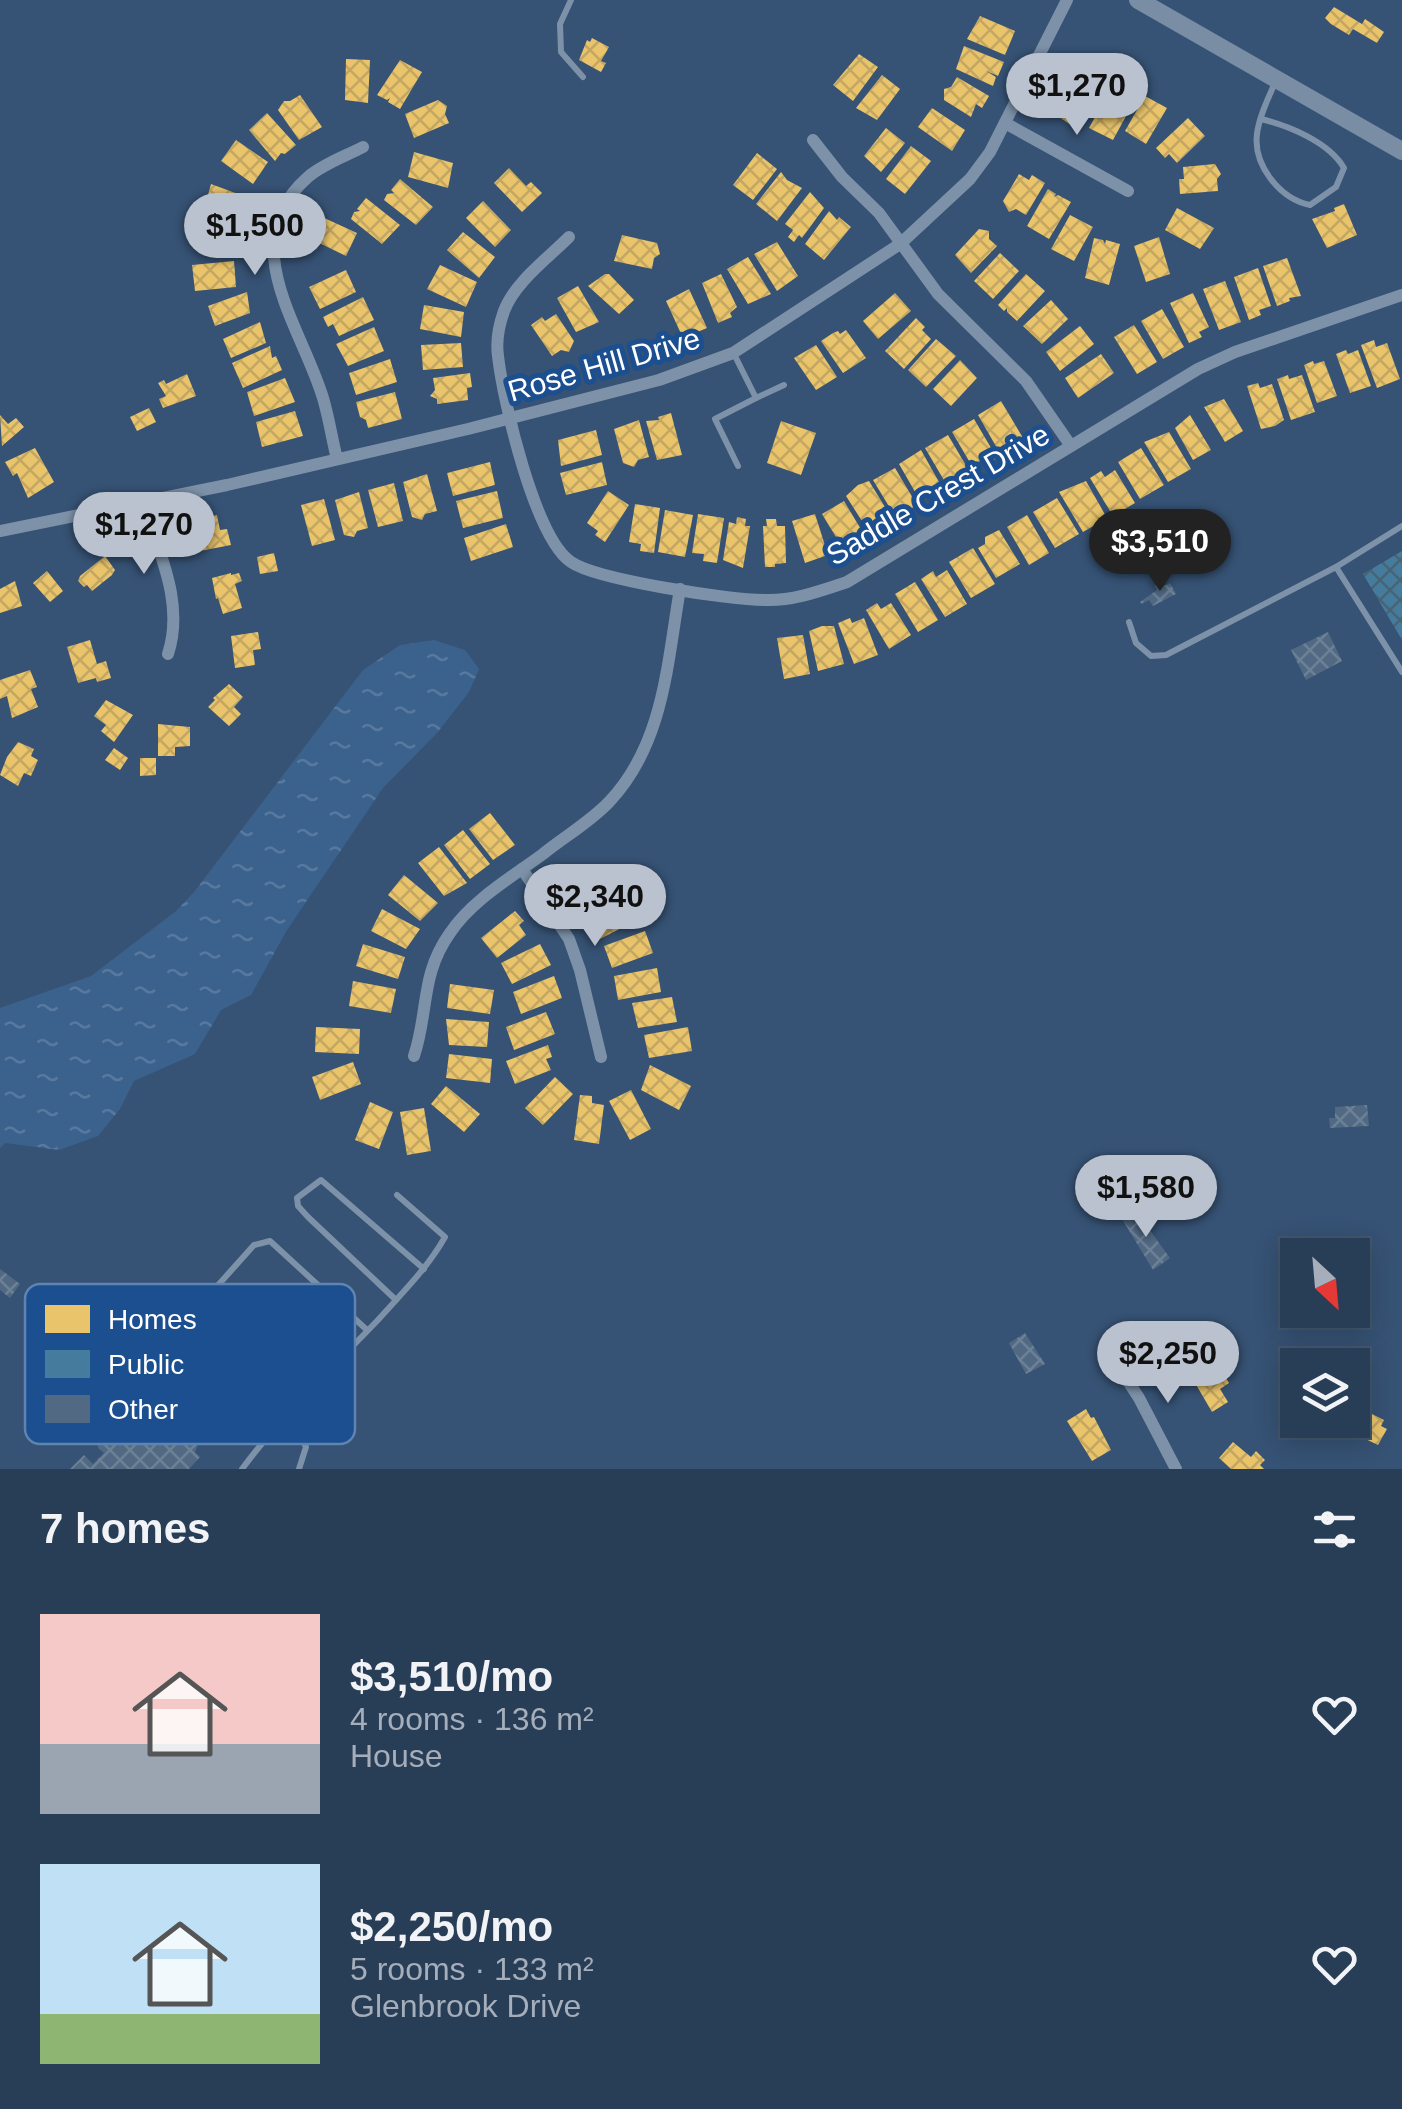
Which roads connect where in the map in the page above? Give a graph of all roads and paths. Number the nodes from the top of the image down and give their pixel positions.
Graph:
1 (571, 0) edge
2 (1067, 0) edge
3 (1138, 0) edge
4 (583, 77) dead end
5 (1276, 79) junction
6 (1261, 119) junction
7 (1005, 123) junction
8 (814, 140) dead end
9 (363, 146) dead end
10 (1402, 152) edge
11 (1128, 191) dead end
12 (569, 237) dead end
13 (900, 244) junction
14 (1402, 294) edge
15 (734, 353) junction
16 (784, 385) dead end
17 (756, 398) junction
18 (511, 418) junction
19 (1071, 446) junction
20 (337, 459) junction
21 (738, 466) dead end
22 (142, 502) junction
23 (1402, 526) edge
24 (0, 532) edge
25 (1336, 567) junction
26 (680, 589) junction
27 (1129, 622) dead end
28 (168, 654) dead end
29 (1402, 672) edge
30 (522, 870) junction
31 (414, 1056) dead end
32 (601, 1057) dead end
33 (397, 1195) dead end
34 (424, 1269) junction
35 (219, 1284) edge
36 (318, 1284) edge
37 (396, 1300) junction
38 (355, 1319) edge
39 (367, 1330) junction
40 (355, 1342) edge
41 (1118, 1366) dead end
42 (262, 1444) edge
43 (304, 1444) edge
44 (242, 1469) edge
45 (300, 1469) edge
46 (1176, 1469) edge

1 - 4 lane
2 - 7 street, Rose Hill Drive
3 - 5 main road
5 - 6 lane
5 - 10 main road
6 - 6 lane
7 - 11 street
7 - 13 street, Rose Hill Drive
8 - 13 street
9 - 20 street
12 - 18 street, Saddle Crest Drive
13 - 15 street, Rose Hill Drive
13 - 19 street
14 - 19 street, Saddle Crest Drive
15 - 17 lane
15 - 18 street, Rose Hill Drive
16 - 17 lane
17 - 21 lane
18 - 20 street, Rose Hill Drive
18 - 26 street, Saddle Crest Drive
19 - 26 street, Saddle Crest Drive
20 - 22 street, Rose Hill Drive
22 - 24 street, Rose Hill Drive
22 - 28 street
23 - 25 lane
25 - 27 lane
25 - 29 lane
26 - 30 street
30 - 31 street
30 - 32 street
33 - 34 lane
34 - 37 lane
34 - 37 lane
35 - 36 lane
37 - 39 lane
38 - 39 lane
39 - 40 lane
41 - 46 street
42 - 44 lane
43 - 45 lane

